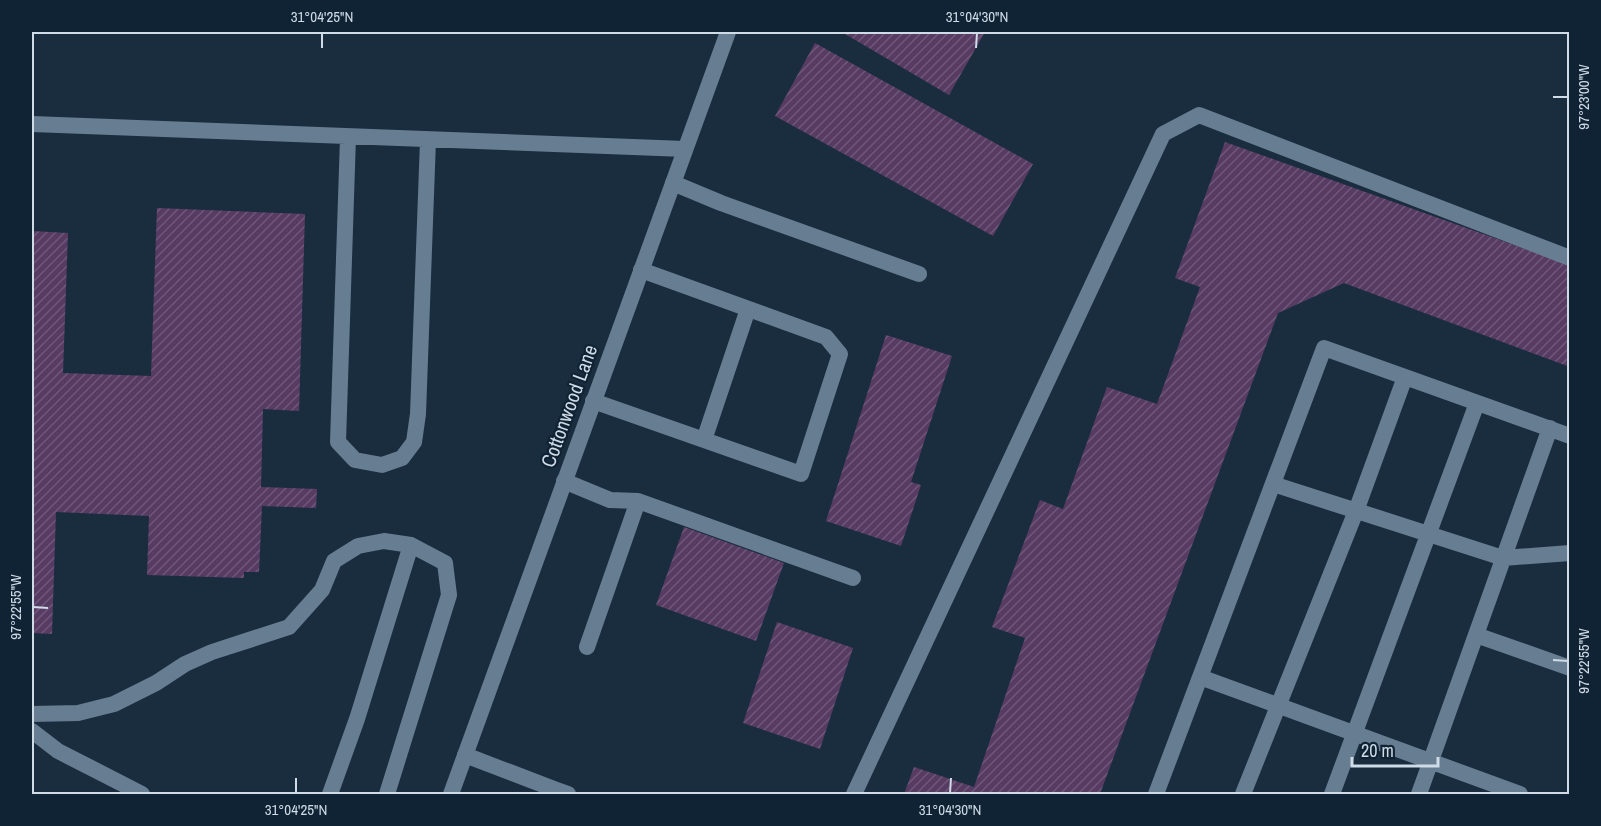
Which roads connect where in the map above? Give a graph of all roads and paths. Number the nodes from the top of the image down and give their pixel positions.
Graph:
1 (728, 32) edge
2 (32, 124) edge
3 (348, 137) junction
4 (428, 140) junction
5 (685, 149) junction
6 (673, 183) junction
7 (1569, 258) edge
8 (641, 270) junction
9 (919, 274) dead end
10 (748, 309) junction
11 (1405, 377) junction
12 (593, 401) junction
13 (1478, 403) junction
14 (1550, 428) junction
15 (1569, 436) edge
16 (704, 440) junction
17 (564, 481) junction
18 (1273, 484) junction
19 (638, 501) junction
20 (1356, 511) junction
21 (1427, 534) junction
22 (411, 545) junction
23 (1569, 553) edge
24 (1503, 558) junction
25 (853, 578) dead end
26 (1476, 635) junction
27 (587, 647) dead end
28 (1569, 668) edge
29 (1200, 676) junction
30 (1277, 705) junction
31 (32, 714) edge
32 (32, 731) edge
33 (1354, 733) junction
34 (465, 755) junction
35 (1431, 762) junction
36 (558, 793) edge
37 (1517, 794) edge
38 (142, 795) edge
39 (330, 795) edge
40 (387, 795) edge
41 (451, 795) edge
42 (854, 795) edge
43 (1156, 795) edge
44 (1243, 795) edge
45 (1332, 795) edge
46 (1419, 795) edge

1 - 5 street, Cottonwood Lane
2 - 3 street
3 - 4 street
3 - 4 street
4 - 5 street
5 - 6 street, Cottonwood Lane
6 - 8 street, Cottonwood Lane
6 - 9 street
7 - 42 street
8 - 10 street
8 - 12 street, Cottonwood Lane
10 - 16 street
10 - 16 street
11 - 13 street
11 - 18 street
11 - 20 street
12 - 16 street
12 - 17 street, Cottonwood Lane
13 - 14 street
13 - 21 street
14 - 15 street
14 - 24 street
17 - 19 street
17 - 34 street, Cottonwood Lane
18 - 20 street
18 - 29 street
19 - 25 street
19 - 27 street
20 - 21 street
20 - 30 street
21 - 24 street
21 - 33 street
22 - 31 street
22 - 39 street
22 - 40 street
23 - 24 street
24 - 26 street
26 - 28 street
26 - 35 street
29 - 30 street
29 - 43 street
30 - 33 street
30 - 44 street
32 - 38 street
33 - 35 street
33 - 45 street
34 - 36 street
34 - 41 street, Cottonwood Lane
35 - 37 street
35 - 46 street

